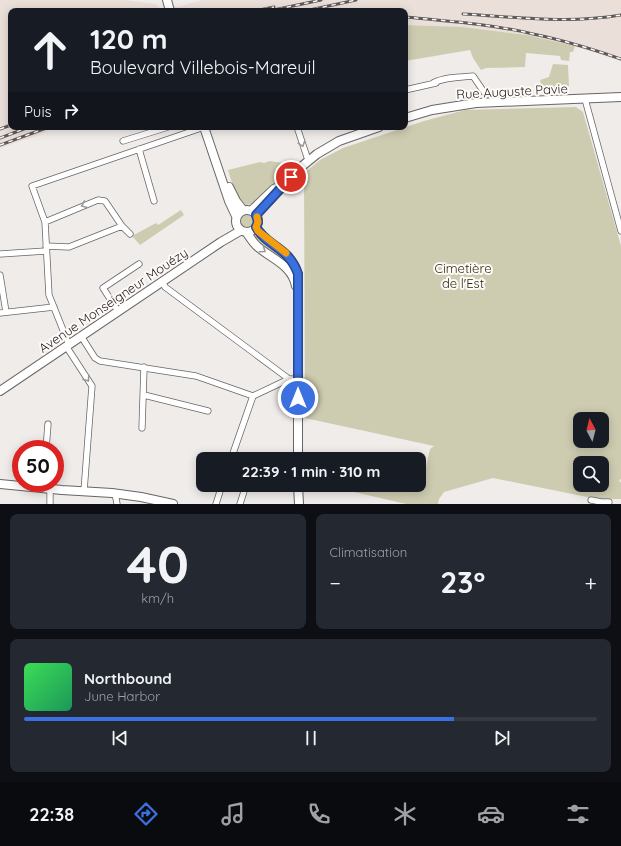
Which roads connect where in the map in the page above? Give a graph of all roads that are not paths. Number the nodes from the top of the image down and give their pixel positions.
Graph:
1 (408, 85) edge
2 (421, 85) junction
3 (408, 89) edge
4 (486, 94) dead end
5 (621, 97) edge
6 (585, 99) junction
7 (408, 117) edge
8 (158, 130) edge
9 (195, 130) edge
10 (205, 130) edge
11 (210, 130) edge
12 (298, 130) edge
13 (370, 130) edge
14 (123, 141) dead end
15 (139, 149) junction
16 (308, 160) junction
17 (154, 201) dead end
18 (250, 212) junction
19 (236, 216) junction
20 (44, 222) junction
21 (122, 226) junction
22 (256, 227) junction
23 (243, 231) junction
24 (621, 231) edge
25 (130, 234) dead end
26 (46, 249) junction
27 (0, 254) edge
28 (139, 264) dead end
29 (0, 275) edge
30 (162, 281) junction
31 (298, 297) junction
32 (54, 306) junction
33 (118, 311) junction
34 (3, 312) edge
35 (81, 336) junction
36 (67, 345) junction
37 (144, 367) junction
38 (289, 379) junction
39 (298, 379) junction
40 (0, 391) edge
41 (144, 395) junction
42 (253, 396) junction
43 (208, 411) dead end
44 (48, 424) dead end
45 (142, 428) dead end
46 (47, 440) edge
47 (233, 452) edge
48 (298, 452) edge
49 (0, 484) edge
50 (12, 485) edge
51 (64, 489) edge
52 (84, 491) junction
53 (46, 492) edge
54 (220, 492) edge
55 (244, 492) edge
56 (298, 492) edge
57 (115, 493) junction
58 (591, 500) dead end
59 (609, 502) dead end
60 (50, 504) edge
61 (117, 504) edge
62 (173, 504) edge
63 (216, 504) edge
64 (240, 504) edge
65 (299, 504) edge

1 - 2 street
2 - 3 street
2 - 4 street
5 - 6 main road, Rue Auguste Pavie
6 - 7 main road, Rue Auguste Pavie
6 - 24 street
8 - 14 street
9 - 15 street
10 - 19 main road
11 - 18 main road
12 -> 16 street
13 - 16 main road
15 - 17 street
15 - 20 street
16 - 18 main road
18 - 19 main road
18 - 22 main road
19 - 23 main road
21 -> 20 street
20 - 26 street
21 - 25 street
21 - 26 street
22 - 23 main road
22 - 31 main road
23 - 30 main road, Avenue Monseigneur Mouézy
23 -> 31 main road
26 - 27 street
26 - 32 street
28 - 33 street
29 - 34 street
30 - 33 main road, Avenue Monseigneur Mouézy
30 - 38 street
31 - 39 main road
32 - 34 street
32 - 36 street
33 - 35 main road, Avenue Monseigneur Mouézy
35 - 36 main road, Avenue Monseigneur Mouézy
35 - 37 street
36 - 40 main road, Avenue Monseigneur Mouézy
36 -> 52 street
37 - 41 street
37 - 42 street
38 - 39 street
38 - 42 street
39 - 48 main road
41 - 43 street
41 - 45 street
42 - 47 street
44 - 46 street
49 - 50 main road
51 - 52 main road
52 - 57 main road
53 - 60 street
54 - 63 street
55 - 64 street
56 - 65 main road
57 - 61 street
57 - 62 main road
58 - 59 street

